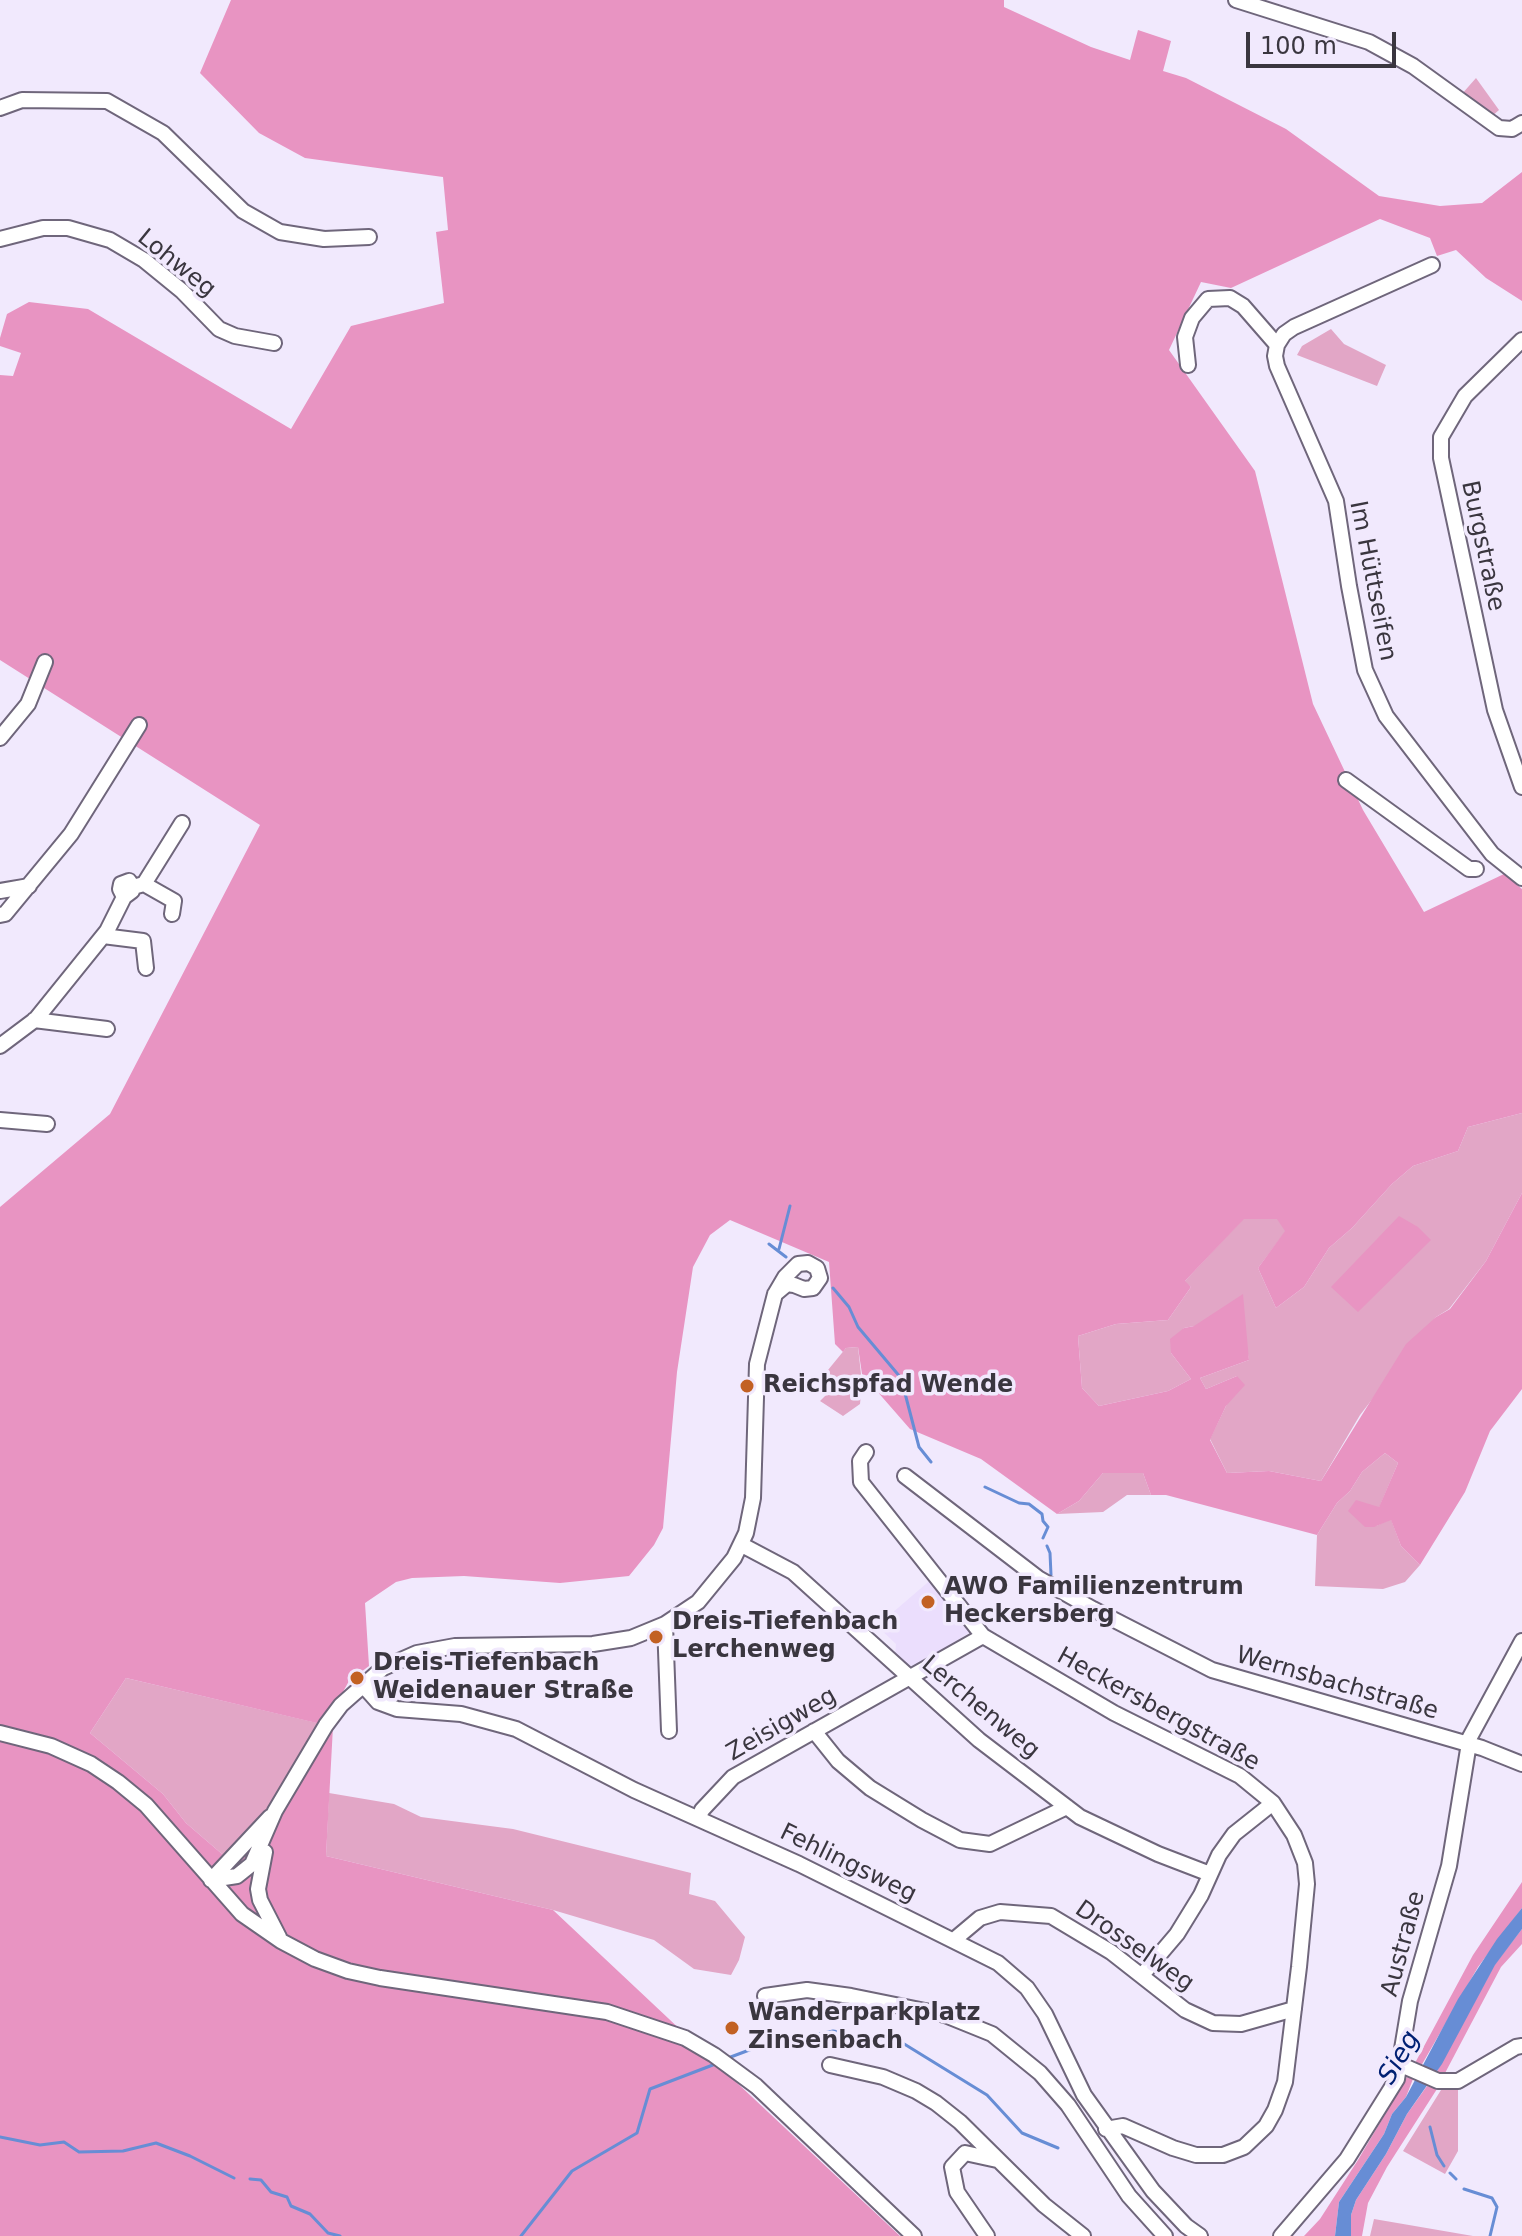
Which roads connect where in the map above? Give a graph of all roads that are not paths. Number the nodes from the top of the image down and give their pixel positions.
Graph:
1 (1236, 0) edge
2 (0, 108) edge
3 (1522, 123) edge
4 (369, 237) dead end
5 (0, 239) edge
6 (1432, 265) dead end
7 (1522, 340) edge
8 (274, 343) dead end
9 (1277, 345) junction
10 (1188, 365) dead end
11 (45, 662) dead end
12 (139, 725) dead end
13 (0, 738) edge
14 (1346, 780) dead end
15 (1522, 787) edge
16 (182, 823) dead end
17 (1492, 854) junction
18 (1522, 878) edge
19 (29, 886) junction
20 (134, 889) junction
21 (0, 891) edge
22 (172, 914) dead end
23 (0, 915) edge
24 (103, 936) junction
25 (146, 968) dead end
26 (34, 1020) junction
27 (107, 1029) dead end
28 (0, 1046) edge
29 (0, 1120) edge
30 (47, 1124) dead end
31 (775, 1294) dead end
32 (866, 1452) dead end
33 (905, 1476) dead end
34 (742, 1545) junction
35 (665, 1624) junction
36 (983, 1636) junction
37 (1522, 1641) edge
38 (907, 1677) junction
39 (362, 1684) junction
40 (669, 1731) dead end
41 (814, 1731) junction
42 (0, 1733) edge
43 (1469, 1745) junction
44 (1522, 1764) edge
45 (1273, 1803) junction
46 (1067, 1807) junction
47 (273, 1817) junction
48 (699, 1817) junction
49 (1210, 1874) junction
50 (211, 1880) junction
51 (955, 1939) junction
52 (281, 1941) junction
53 (1143, 1974) junction
54 (765, 1996) dead end
55 (1294, 2009) junction
56 (1522, 2046) edge
57 (830, 2065) dead end
58 (1406, 2067) junction
59 (1106, 2129) junction
60 (997, 2160) junction
61 (914, 2236) edge
62 (987, 2236) edge
63 (1083, 2236) edge
64 (1165, 2236) edge
65 (1200, 2236) edge
66 (1281, 2236) edge

1 - 3 street
2 - 4 street
5 - 8 street, Lohweg
6 - 9 street
7 - 15 street, Burgstraße
9 - 10 street, Im Hüttseifen
9 - 17 street, Im Hüttseifen
11 - 13 street
12 - 19 street
14 - 17 street
16 - 20 street
17 - 18 street, Im Hüttseifen
19 - 21 street
19 - 23 street
20 - 22 street
20 - 24 street
24 - 25 street
24 - 26 street
26 - 27 street
26 - 28 street
29 - 30 street
31 - 34 street
32 - 36 street, Heckersbergstraße
33 - 43 street, Wernsbachstraße
34 - 35 street
34 - 38 street, Lerchenweg
35 - 39 street
35 - 40 street
36 - 38 street, Zeisigweg
36 - 45 street, Heckersbergstraße
37 - 43 street, Austraße
38 - 41 street, Zeisigweg
38 - 46 street, Lerchenweg
39 - 47 street
39 - 48 street, Fehlingsweg
41 - 46 street
41 - 48 street, Zeisigweg
42 - 50 street
43 - 44 street, Wernsbachstraße
43 - 58 street, Austraße
45 - 49 street
45 - 55 street, Heckersbergstraße
46 - 49 street, Lerchenweg
47 - 50 street
47 - 52 street
48 - 51 street, Fehlingsweg
49 - 53 street
50 - 52 street
51 - 53 street, Drosselweg
51 - 59 street, Fehlingsweg
52 - 61 street
53 - 55 street, Drosselweg
54 - 64 street
55 - 59 street, Heckersbergstraße
56 - 58 street
57 - 60 street
58 - 66 street, Austraße
59 - 65 street, Fehlingsweg
60 - 62 street
60 - 63 street

